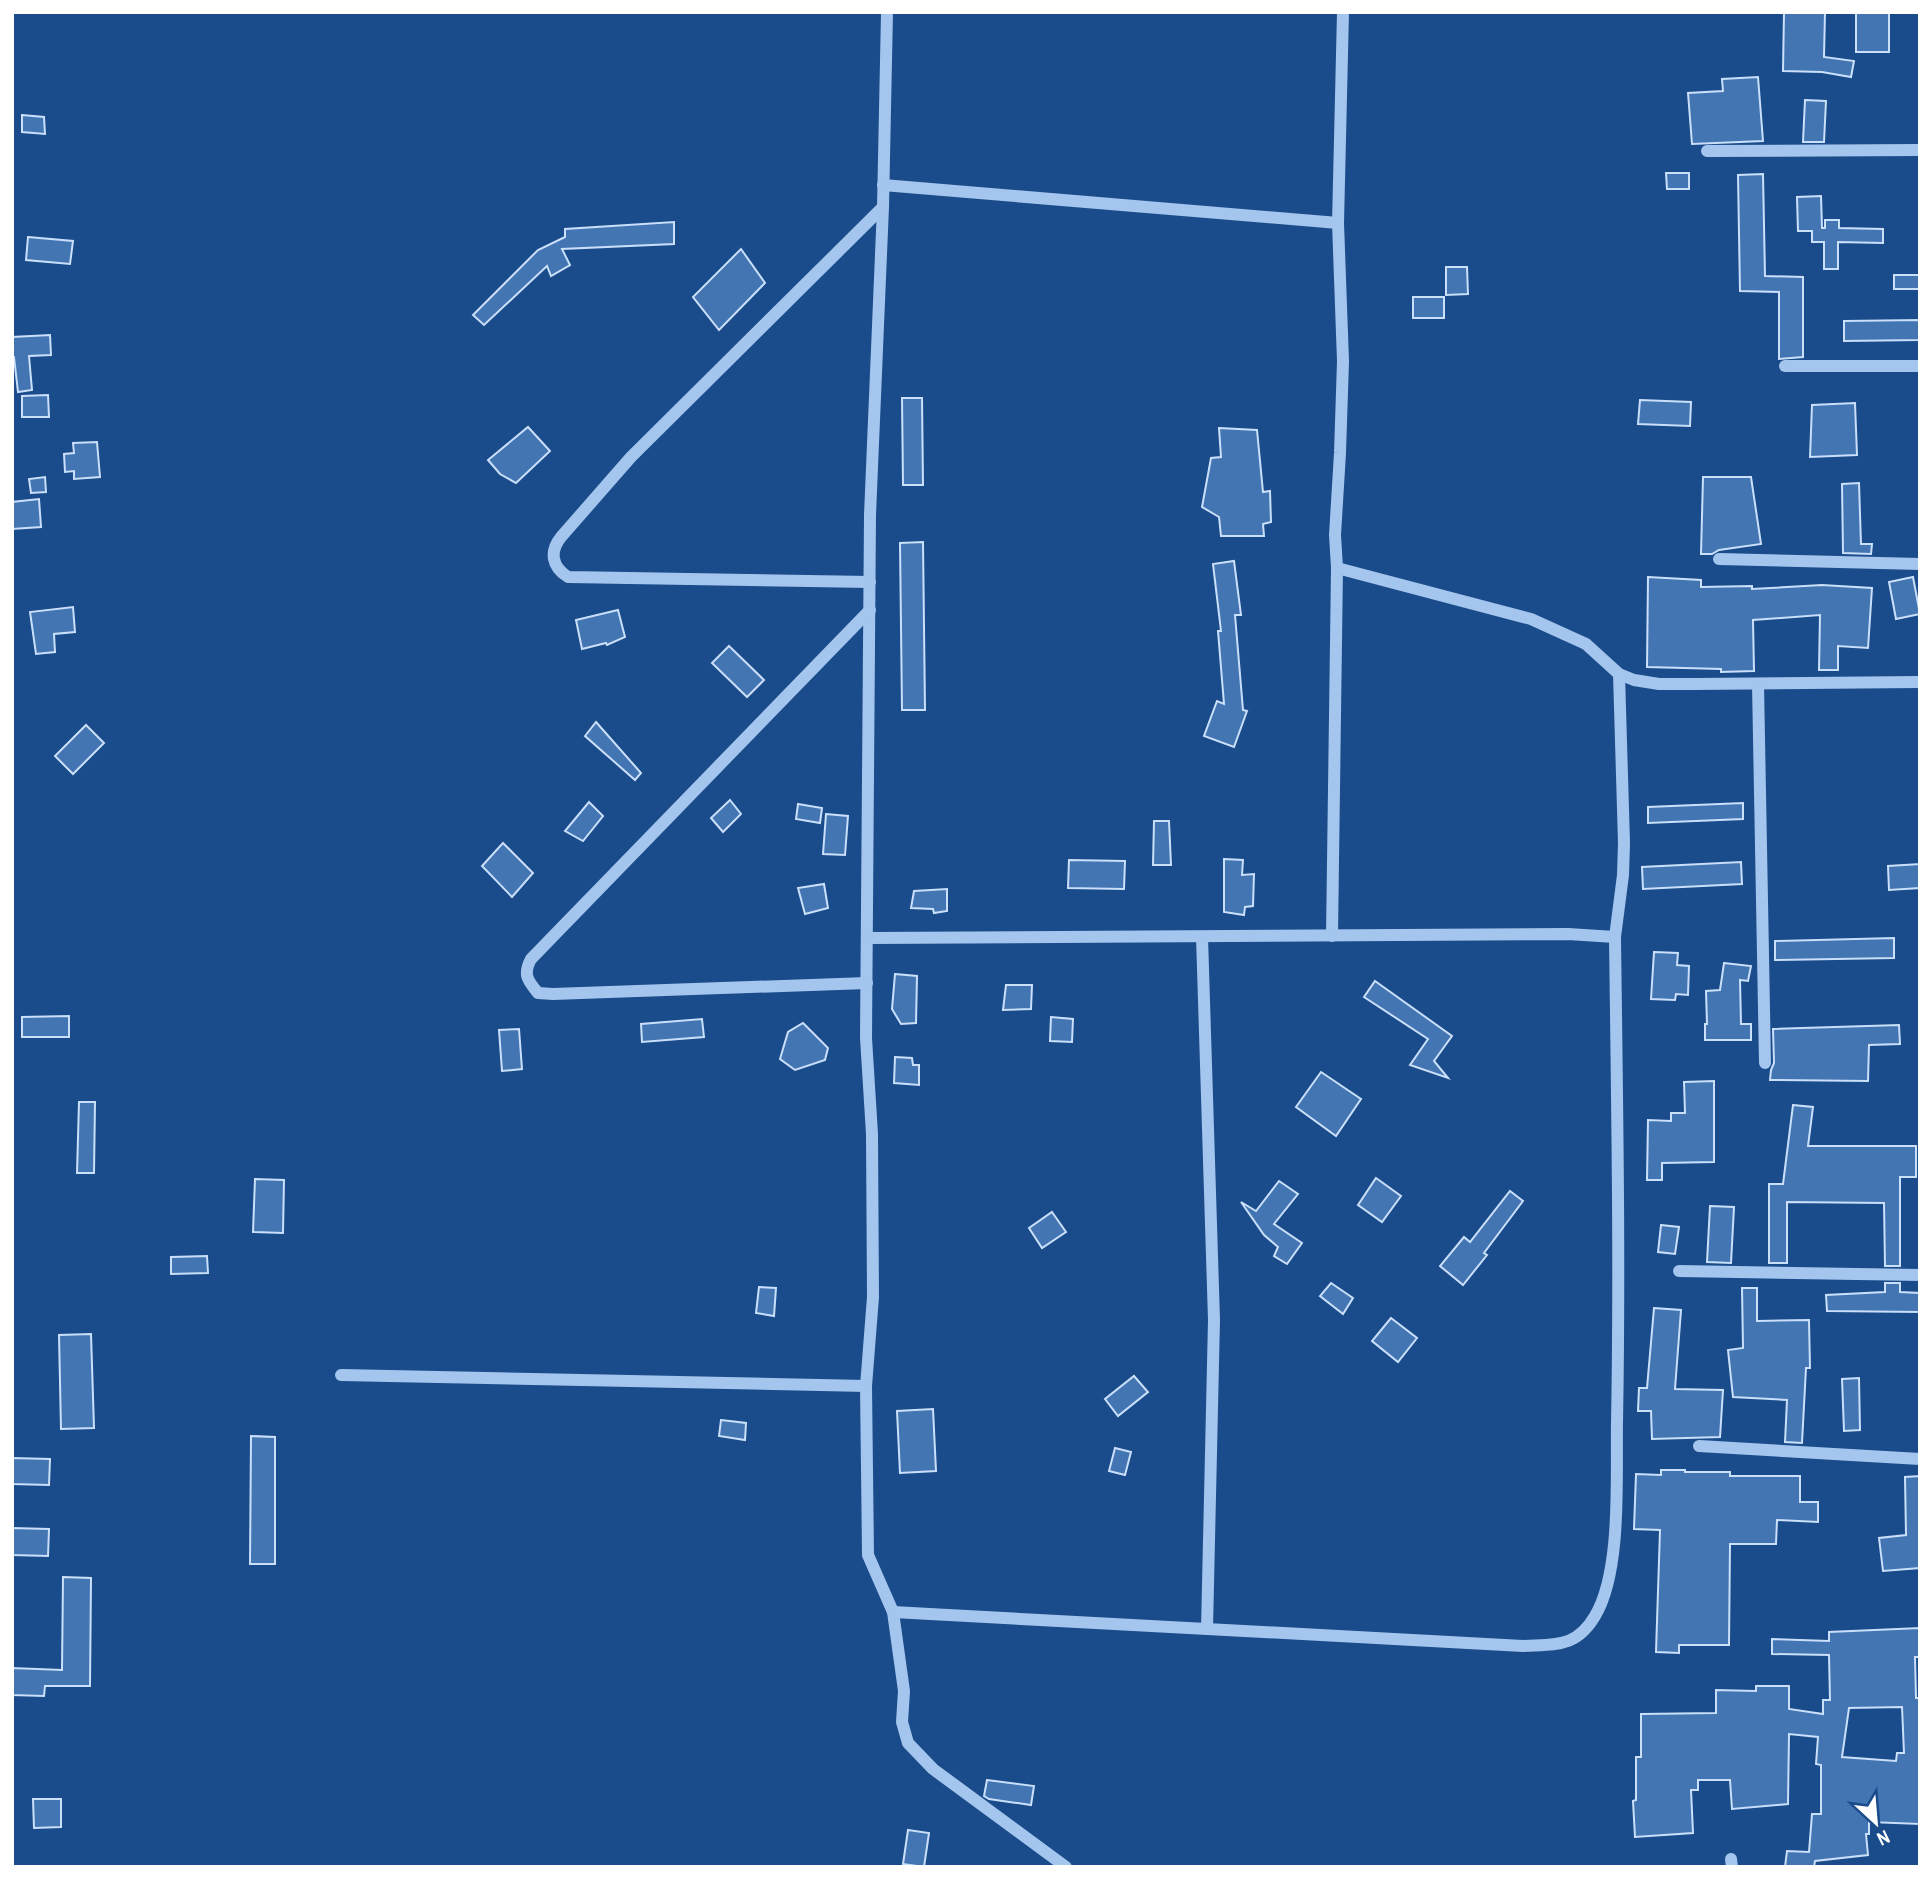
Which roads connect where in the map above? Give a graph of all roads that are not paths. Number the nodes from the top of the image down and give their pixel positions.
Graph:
1 (887, 12) edge
2 (1343, 12) edge
3 (1920, 150) edge
4 (1707, 151) dead end
5 (883, 185) junction
6 (883, 206) junction
7 (1338, 223) junction
8 (1785, 366) dead end
9 (1920, 366) edge
10 (1719, 559) dead end
11 (1920, 564) edge
12 (1338, 568) junction
13 (870, 582) junction
14 (870, 610) junction
15 (1619, 674) junction
16 (1920, 682) edge
17 (1758, 684) junction
18 (1332, 936) junction
19 (1202, 937) junction
20 (1615, 937) junction
21 (868, 938) junction
22 (867, 983) junction
23 (1765, 1063) dead end
24 (1679, 1270) dead end
25 (1920, 1276) edge
26 (341, 1375) dead end
27 (866, 1386) junction
28 (1699, 1446) dead end
29 (1920, 1459) edge
30 (894, 1612) junction
31 (1208, 1629) junction
32 (1066, 1867) edge

1 - 5 street
2 - 7 street
3 - 4 street
5 - 6 street
5 - 7 street
6 - 13 street
6 - 13 street
7 - 12 street
8 - 9 street
10 - 11 street
12 - 15 street
12 - 18 street
13 - 14 street
14 - 21 street
14 - 22 street
15 - 17 street
15 - 20 street
16 - 17 street
17 - 23 street
18 - 19 street
18 - 20 street
19 - 21 street
19 - 31 street
20 - 31 street
21 - 22 street
22 - 27 street
24 - 25 street
26 - 27 street
27 - 30 street
28 - 29 street
30 - 31 street
30 - 32 street

